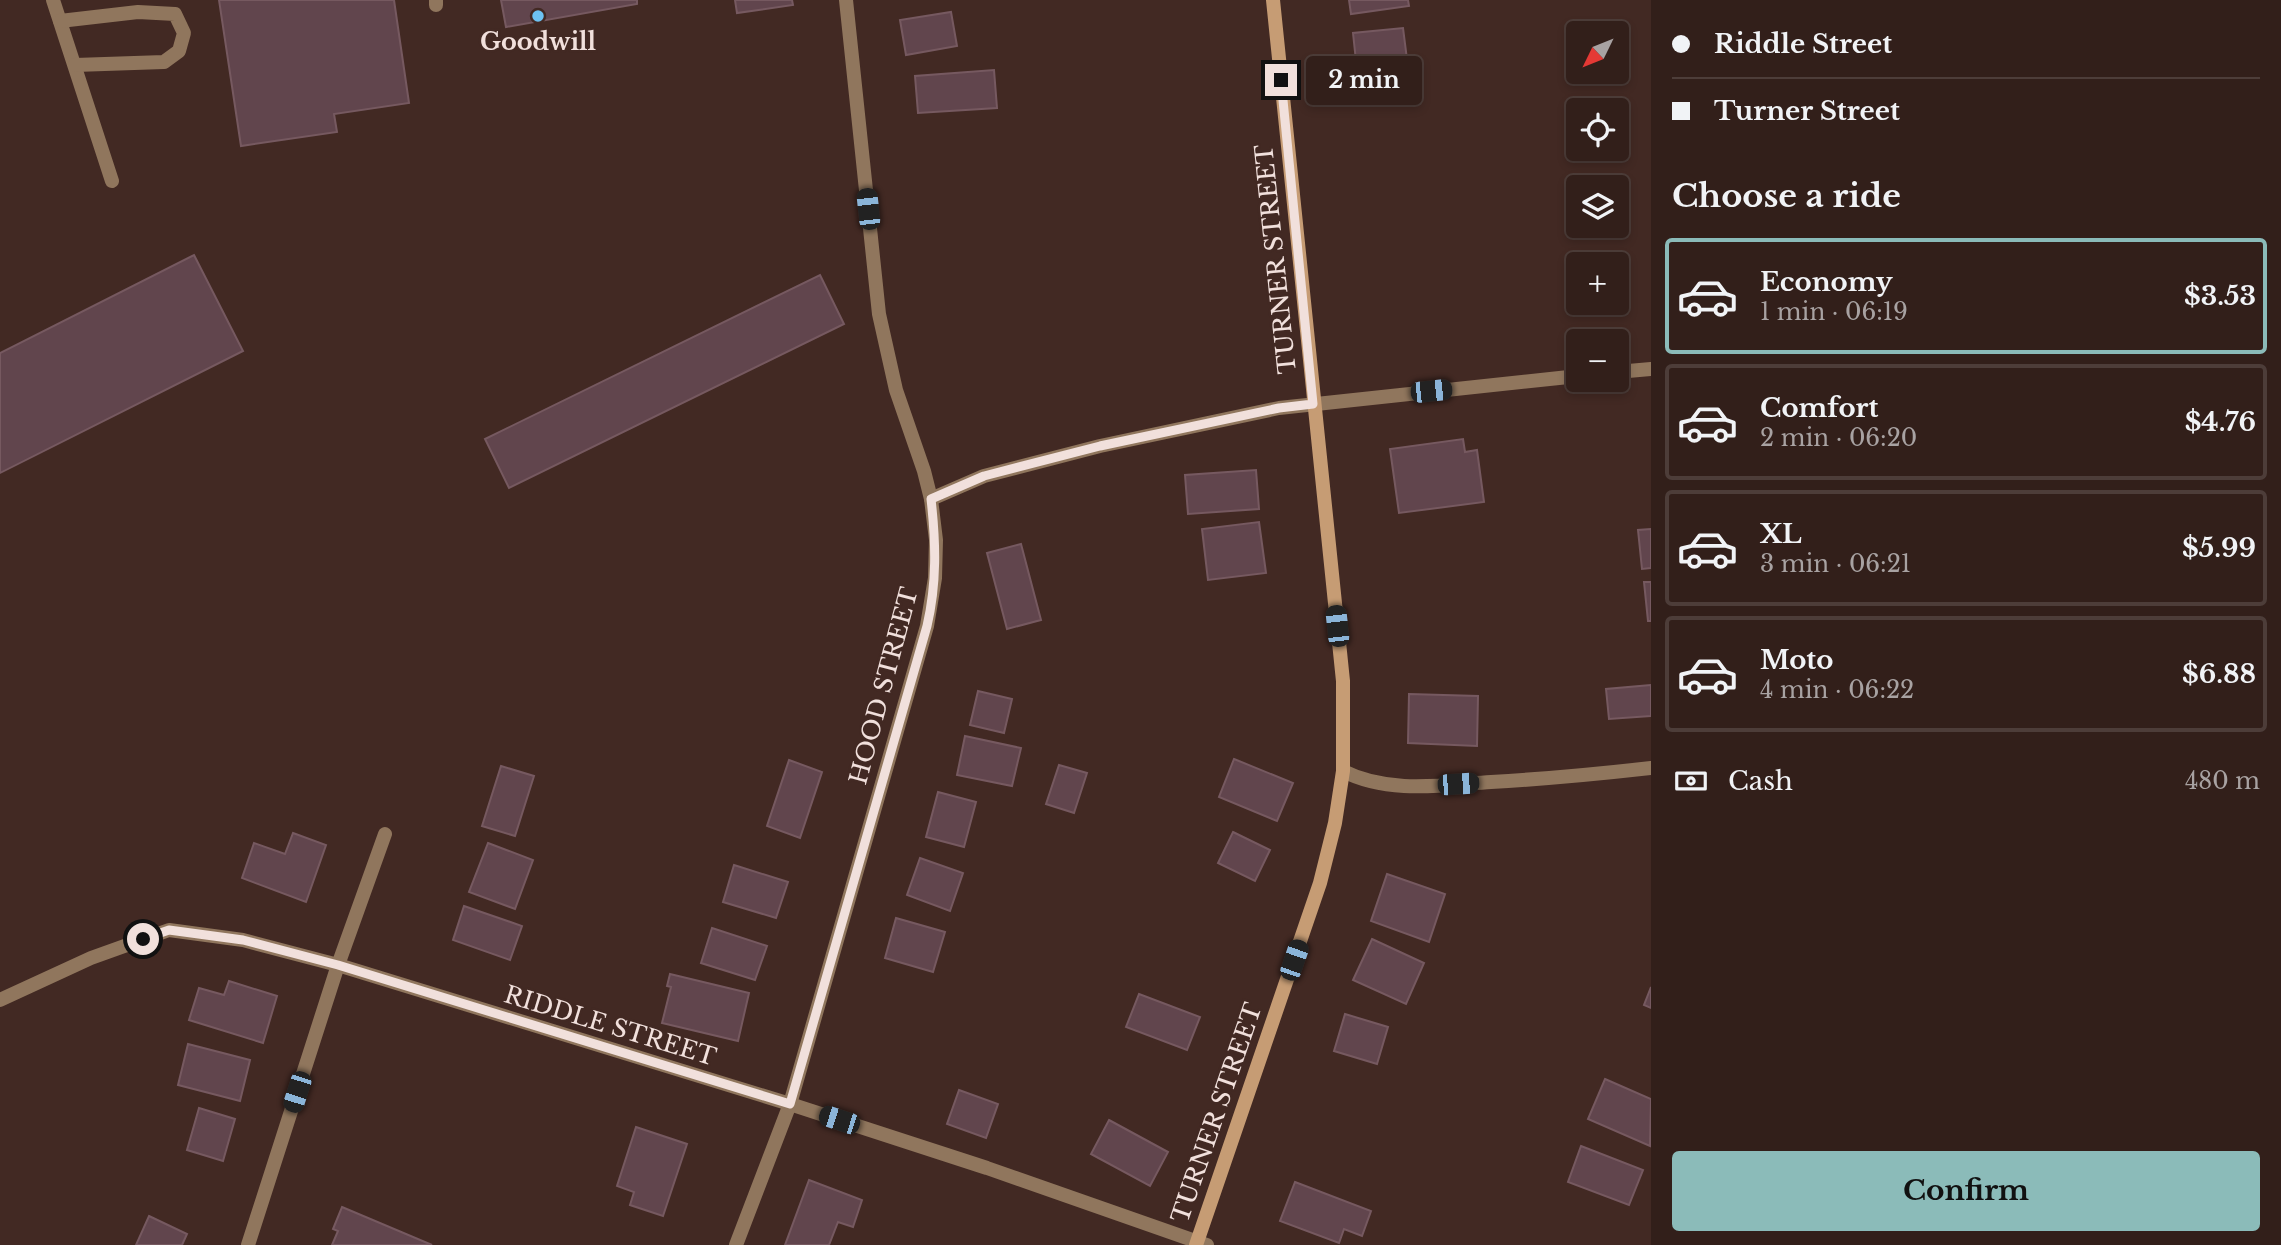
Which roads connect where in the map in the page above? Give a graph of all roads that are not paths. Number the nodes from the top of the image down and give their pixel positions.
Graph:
1 (53, 0) edge
2 (846, 0) edge
3 (1273, 0) edge
4 (60, 21) junction
5 (75, 65) junction
6 (112, 181) dead end
7 (1651, 369) edge
8 (1629, 371) edge
9 (1566, 377) edge
10 (1313, 404) junction
11 (931, 499) junction
12 (1651, 768) edge
13 (1343, 771) junction
14 (385, 834) dead end
15 (338, 965) junction
16 (0, 1000) edge
17 (790, 1104) junction
18 (1200, 1244) edge
19 (248, 1245) edge
20 (736, 1245) edge

1 - 4 street
2 - 11 street, HOOD STREET
3 - 10 street, TURNER STREET
4 - 5 street
4 - 5 street
5 - 6 street
7 - 8 street
9 - 10 street
10 - 11 street
10 - 13 street, TURNER STREET
11 - 17 street, HOOD STREET
12 - 13 street
13 - 18 street, TURNER STREET
14 - 15 street
15 - 16 street, RIDDLE STREET
15 - 17 street, RIDDLE STREET
15 - 19 street
17 - 18 street, RIDDLE STREET
17 - 20 street, HOOD STREET

